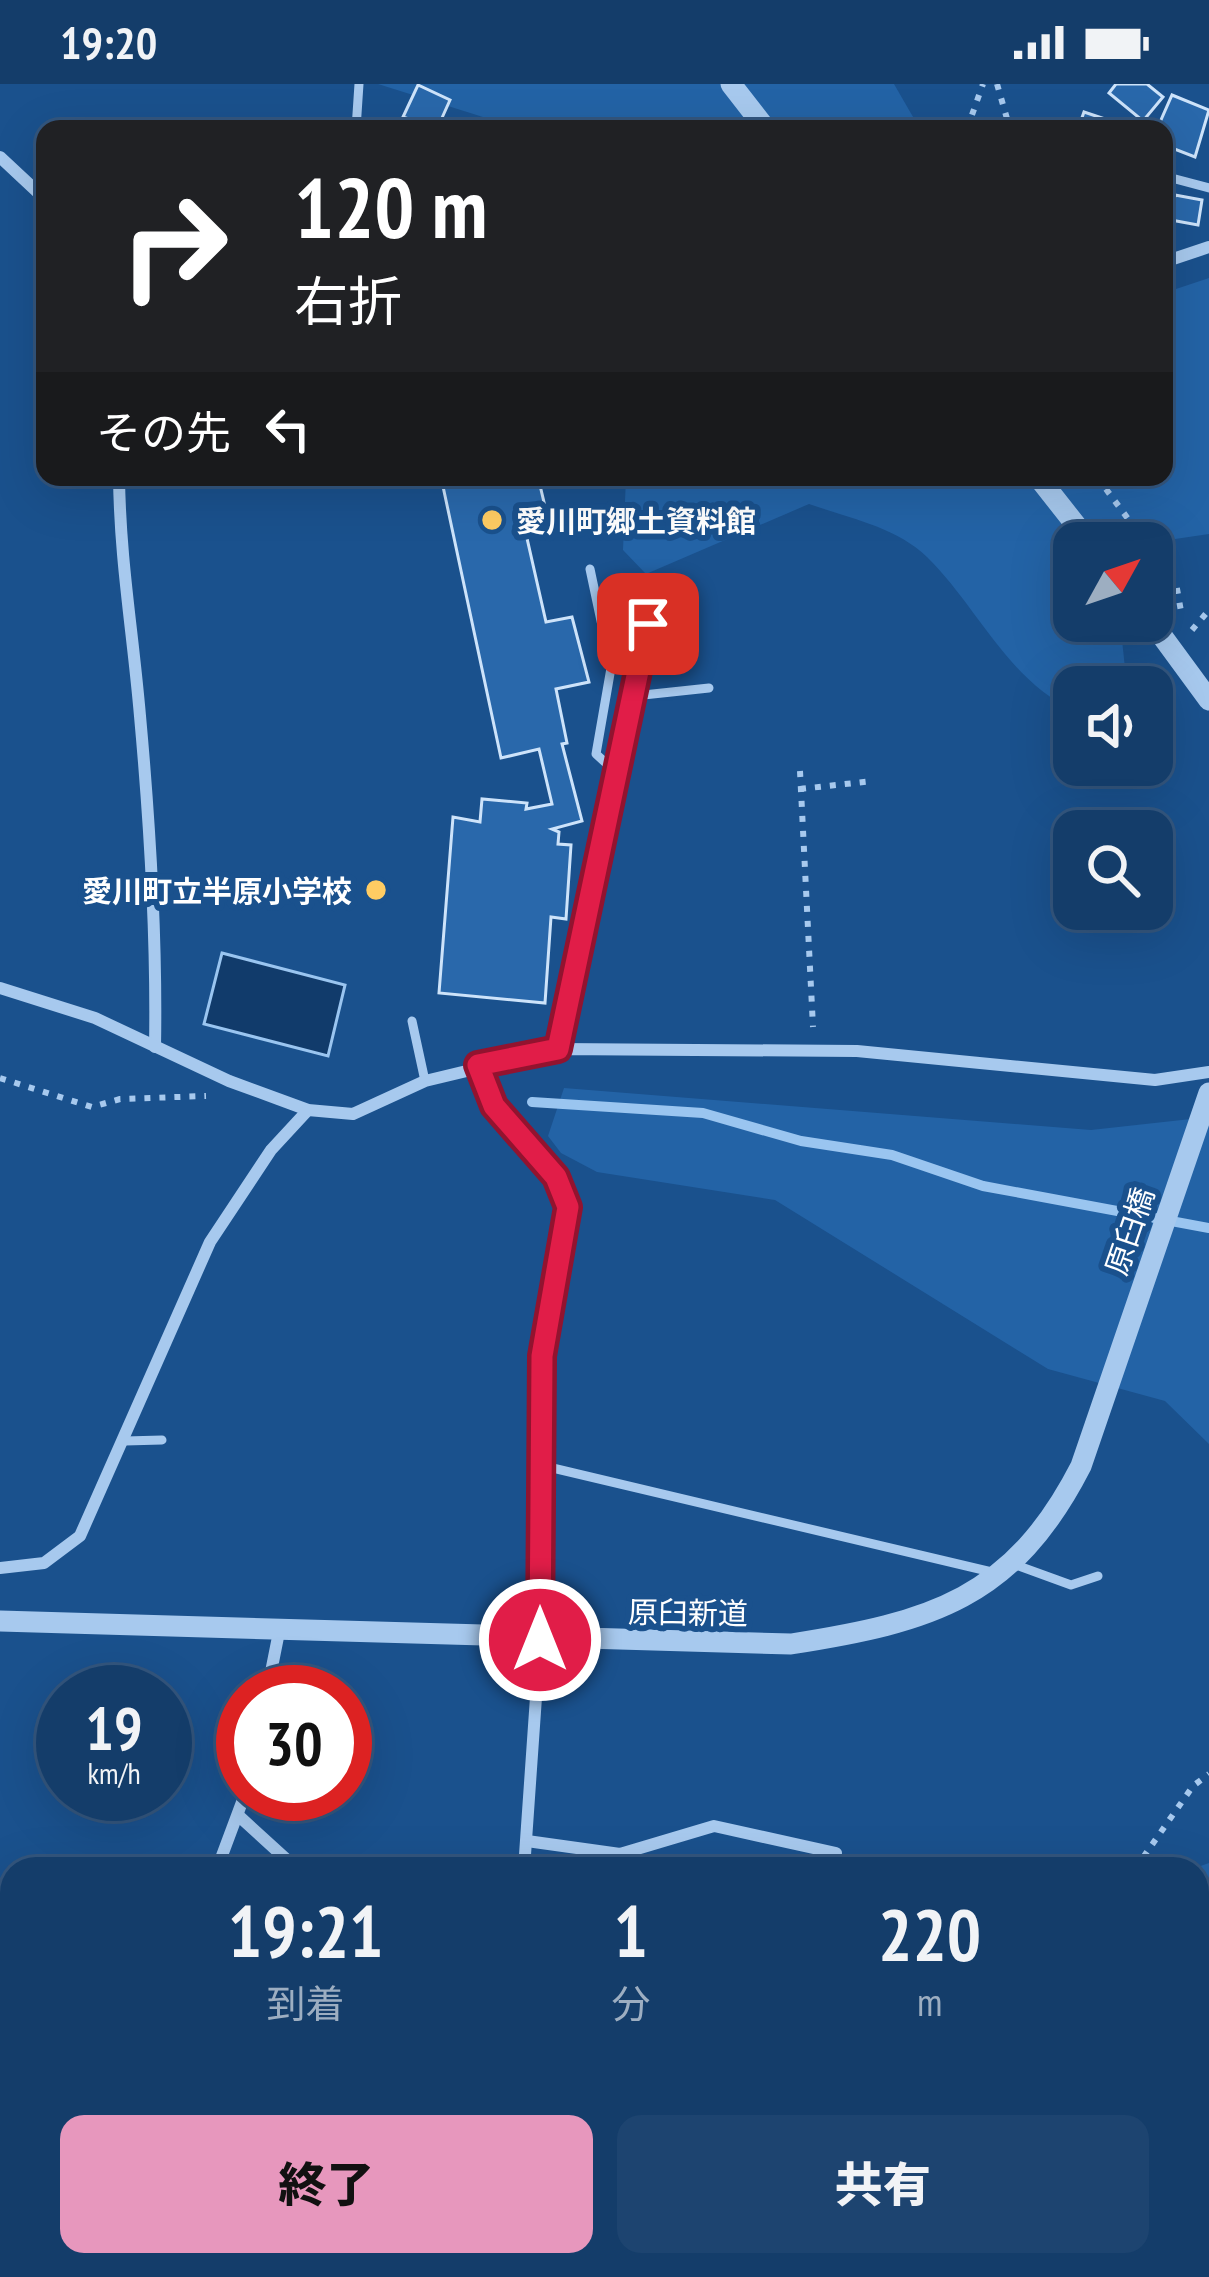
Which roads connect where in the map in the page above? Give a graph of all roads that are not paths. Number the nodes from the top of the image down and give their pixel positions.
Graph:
1 (359, 84) edge
2 (731, 84) edge
3 (357, 120) edge
4 (759, 120) edge
5 (0, 157) edge
6 (1173, 178) edge
7 (1209, 188) edge
8 (36, 191) edge
9 (1209, 247) edge
10 (1173, 259) edge
11 (118, 486) edge
12 (1045, 486) edge
13 (1073, 522) edge
14 (590, 569) dead end
15 (654, 588) dead end
16 (1166, 642) edge
17 (709, 688) dead end
18 (634, 695) junction
19 (1209, 700) edge
20 (618, 774) junction
21 (0, 988) edge
22 (412, 1021) dead end
23 (154, 1047) junction
24 (558, 1049) junction
25 (478, 1065) junction
26 (1209, 1072) edge
27 (425, 1082) junction
28 (1209, 1093) edge
29 (308, 1110) junction
30 (1106, 1389) joint
31 (162, 1440) dead end
32 (125, 1442) junction
33 (540, 1465) junction
34 (0, 1568) edge
35 (1006, 1569) junction
36 (1098, 1576) dead end
37 (0, 1621) edge
38 (279, 1632) junction
39 (540, 1640) junction
40 (272, 1665) edge
41 (238, 1821) edge
42 (244, 1821) edge
43 (526, 1841) junction
44 (222, 1857) edge
45 (284, 1857) edge
46 (525, 1857) edge
47 (835, 1857) edge

1 - 3 lane
2 - 4 street
5 - 8 street
6 - 7 lane
9 - 10 street
11 - 23 street
12 - 13 street
14 - 20 lane
15 - 18 street
16 - 19 street
17 - 18 lane
18 - 20 street
20 - 24 street
21 - 23 street
22 - 27 lane
23 - 29 street
24 - 25 street
24 - 26 street
25 - 27 street
25 - 33 street
27 - 29 street
28 - 30 street, 原臼橋
29 - 32 street
30 - 35 street, 原臼新道
31 - 32 lane
32 - 34 street
33 - 35 lane
33 - 39 street
35 - 36 lane
35 - 39 street, 原臼新道
37 - 38 street, 原臼新道
38 - 39 street, 原臼新道
38 - 40 street
39 - 43 street
41 - 44 street
42 - 45 street
43 - 46 street
43 - 47 street

